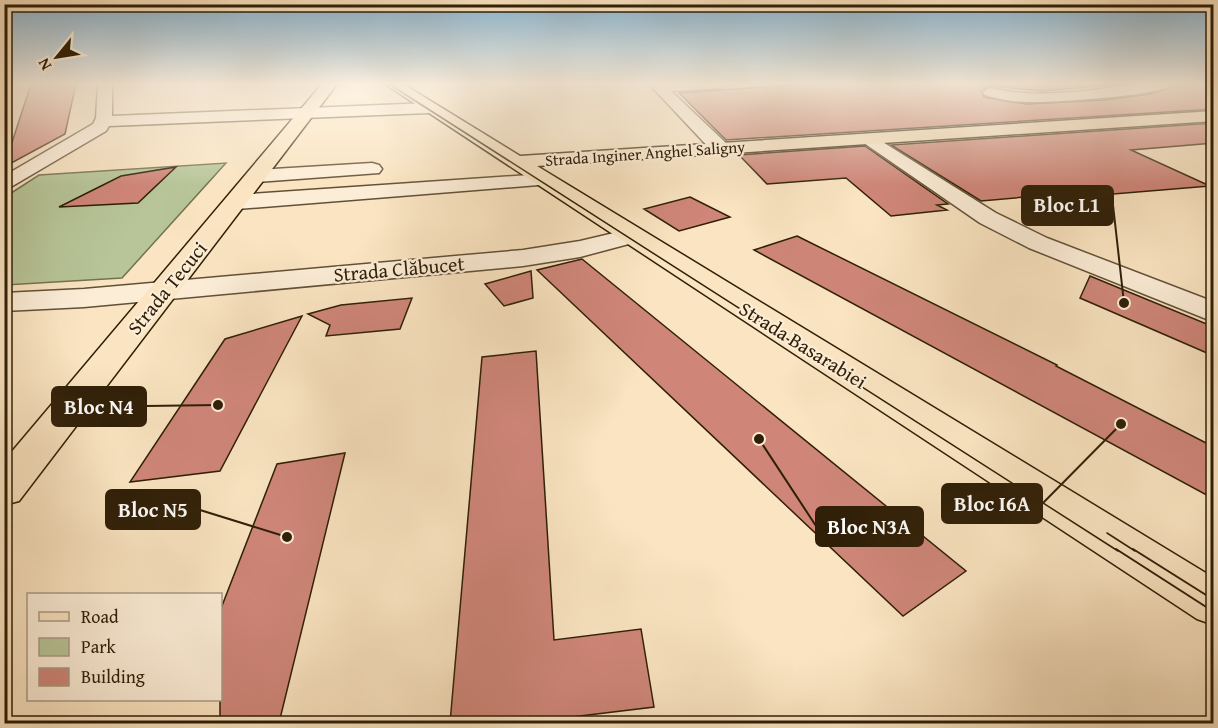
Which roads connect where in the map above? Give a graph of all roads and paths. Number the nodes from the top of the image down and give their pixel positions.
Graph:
1 (104, 118) edge
2 (181, 118) edge
3 (304, 118) edge
4 (445, 118) edge
5 (690, 118) edge
6 (1184, 118) edge
7 (104, 121) junction
8 (870, 139) junction
9 (721, 148) junction
10 (514, 162) junction
11 (480, 163) dead end
12 (394, 168) dead end
13 (257, 176) junction
14 (544, 180) junction
15 (4, 185) edge
16 (237, 202) junction
17 (631, 236) junction
18 (164, 290) junction
19 (4, 302) edge
20 (1214, 313) edge
21 (4, 490) edge
22 (1214, 604) edge

1 - 7 street
2 - 7 street
3 - 13 main road, Strada Tecuci
4 - 10 main road, Strada Basarabiei
5 - 9 street
6 - 8 main road, Strada Inginer Anghel Saligny
7 - 15 street
8 - 9 main road, Strada Inginer Anghel Saligny
8 - 20 street
9 - 10 main road, Strada Inginer Anghel Saligny
10 - 11 street, Strada Inginer Anghel Saligny
10 - 14 main road, Strada Basarabiei
12 - 13 street
13 - 16 main road, Strada Tecuci
14 - 16 street
14 - 17 main road, Strada Basarabiei
16 - 18 main road, Strada Tecuci
17 - 18 street, Strada Clăbucet
17 - 22 main road, Strada Basarabiei
18 - 19 street, Strada Clăbucet
18 - 21 main road, Strada Tecuci

